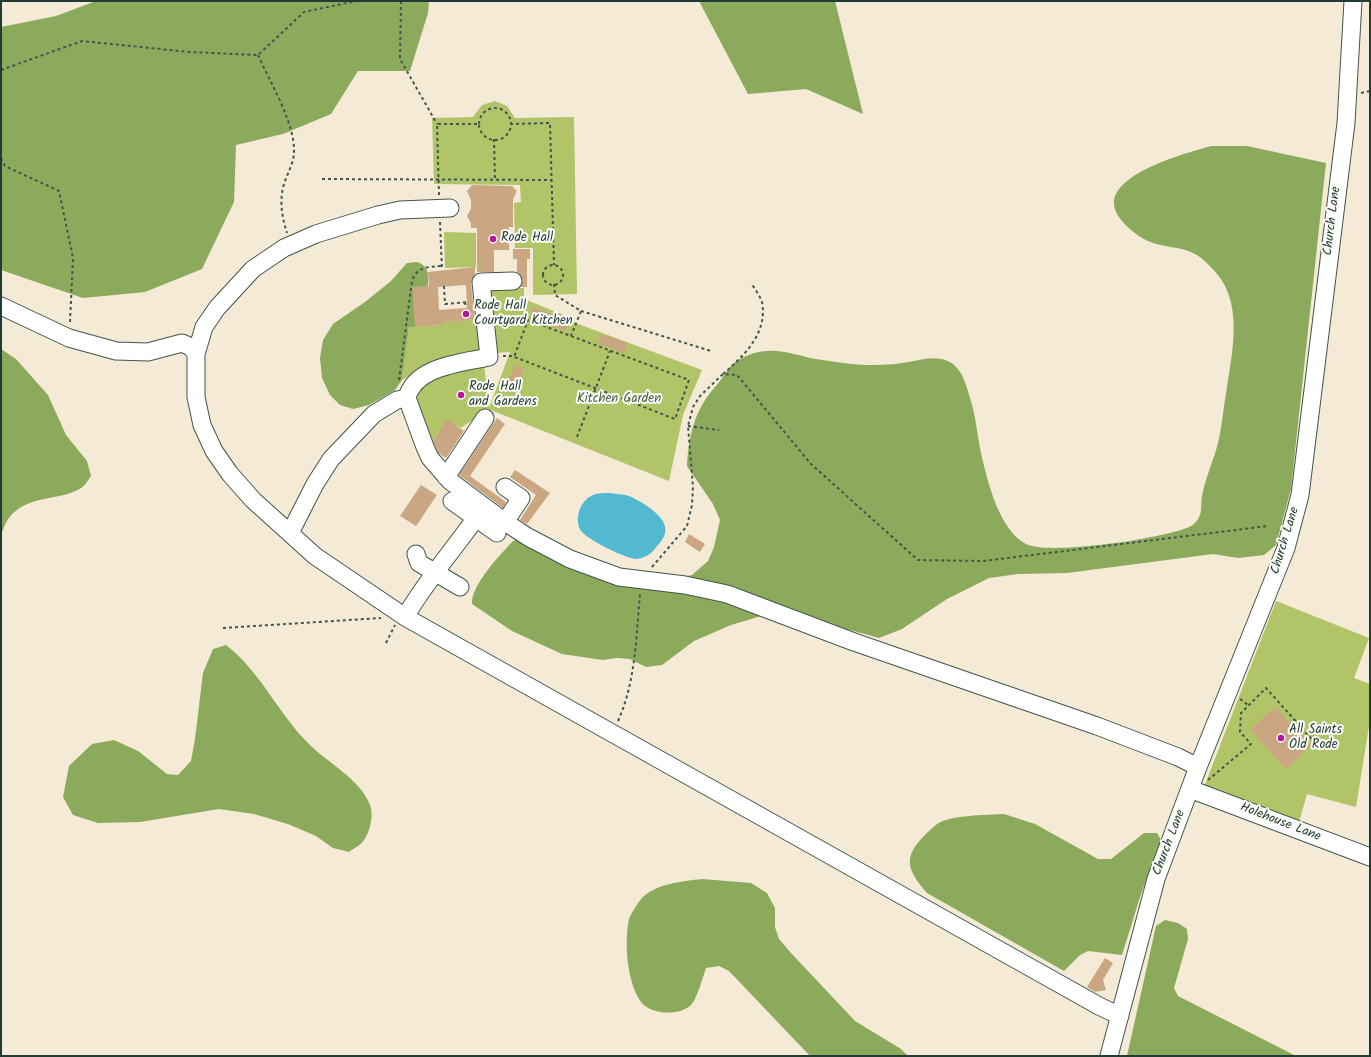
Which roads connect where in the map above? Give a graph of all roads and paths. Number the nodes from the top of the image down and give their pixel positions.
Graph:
1 (356, 1) edge
2 (401, 1) edge
3 (1353, 1) edge
4 (258, 55) junction
5 (1, 70) edge
6 (437, 124) junction
7 (479, 124) junction
8 (510, 124) junction
9 (494, 139) junction
10 (1, 158) edge
11 (322, 179) dead end
12 (439, 180) junction
13 (495, 180) junction
14 (551, 180) junction
15 (445, 208) junction
16 (290, 246) junction
17 (554, 265) junction
18 (513, 281) dead end
19 (751, 283) dead end
20 (554, 284) junction
21 (444, 286) dead end
22 (483, 301) junction
23 (465, 302) junction
24 (1, 306) edge
25 (466, 308) dead end
26 (581, 311) junction
27 (204, 327) junction
28 (571, 336) junction
29 (69, 338) junction
30 (182, 343) junction
31 (610, 351) junction
32 (711, 351) dead end
33 (196, 354) junction
34 (489, 357) junction
35 (514, 357) junction
36 (723, 374) junction
37 (596, 389) junction
38 (407, 398) junction
39 (485, 418) dead end
40 (688, 426) junction
41 (719, 430) dead end
42 (577, 437) dead end
43 (446, 477) junction
44 (505, 487) dead end
45 (452, 501) dead end
46 (480, 513) junction
47 (1268, 526) dead end
48 (501, 528) junction
49 (290, 533) junction
50 (416, 554) dead end
51 (436, 573) junction
52 (641, 581) junction
53 (460, 587) dead end
54 (405, 617) junction
55 (383, 618) dead end
56 (223, 628) dead end
57 (386, 643) dead end
58 (613, 733) junction
59 (1317, 745) dead end
60 (1198, 767) junction
61 (1191, 789) junction
62 (1370, 858) edge
63 (1120, 1016) junction
64 (1108, 1056) edge

1 - 4 path
2 - 6 path
3 - 60 street, Church Lane
4 - 5 path
4 - 16 path
6 - 7 path
6 - 12 path
7 - 8 path
7 - 9 path
8 - 9 path
8 - 14 path
9 - 13 path
10 - 29 path
11 - 12 path
12 - 13 path
12 - 15 path
13 - 14 path
14 - 17 path
15 - 16 street
15 - 38 path
16 - 27 street
17 - 20 path
17 - 20 path
18 - 22 street
19 - 36 path
20 - 26 path
21 - 23 path
22 - 23 path
22 - 34 street
23 - 25 path
24 - 29 street
26 - 28 path
26 - 32 path
27 - 30 street
27 - 33 street
28 - 31 path
28 - 35 path
29 - 30 street
30 - 33 street
31 - 37 path
31 - 37 path
33 - 49 street
34 - 35 path
34 - 38 street
35 - 37 path
36 - 40 path
36 - 47 path
37 - 42 path
38 - 43 street
38 - 49 street
39 - 43 street
40 - 41 path
40 - 52 path
43 - 46 street
44 - 48 street
45 - 46 street
46 - 48 street
46 - 51 street
48 - 52 street
49 - 54 street
50 - 51 street
51 - 53 street
51 - 54 street
52 - 58 path
52 - 60 street
54 - 57 path
54 - 58 street
55 - 56 path
58 - 63 street
59 - 61 path
60 - 61 street, Church Lane
61 - 62 street, Holehouse Lane
61 - 63 street, Church Lane
63 - 64 street, Church Lane

